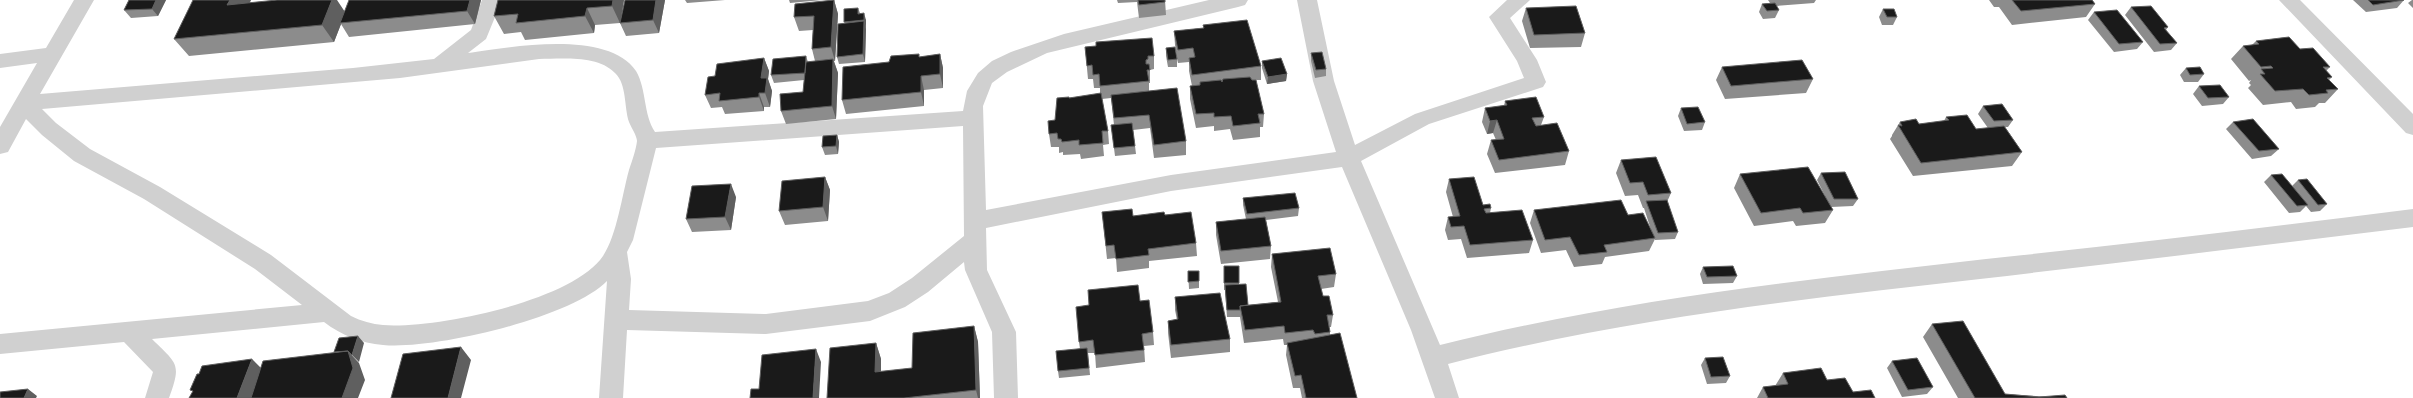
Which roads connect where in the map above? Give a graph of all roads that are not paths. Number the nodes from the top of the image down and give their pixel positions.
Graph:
1 (84, 0) edge
2 (492, 0) edge
3 (1238, 0) edge
4 (1308, 0) edge
5 (1520, 0) edge
6 (2290, 0) edge
7 (54, 54) junction
8 (0, 61) edge
9 (439, 66) junction
10 (24, 103) junction
11 (973, 118) junction
12 (2413, 127) edge
13 (648, 139) junction
14 (0, 146) edge
15 (1349, 158) junction
16 (2413, 218) edge
17 (976, 230) junction
18 (617, 254) junction
19 (326, 312) junction
20 (616, 320) junction
21 (129, 331) junction
22 (0, 344) edge
23 (1434, 357) junction
24 (157, 398) edge
25 (612, 398) edge
26 (1006, 398) edge
27 (1447, 398) edge

1 - 7 street
2 - 9 street
3 - 11 street
4 - 15 street
5 - 15 street
6 - 12 street
7 - 8 street
7 - 10 street
9 - 10 street
9 - 13 street
10 - 14 street
10 - 19 street
11 - 13 street
11 - 17 street
13 - 18 street
15 - 17 street
15 - 23 street
16 - 23 street
17 - 20 street
17 - 26 street
18 - 19 street
18 - 20 street
19 - 21 street
20 - 25 street
21 - 22 street
21 - 24 street
23 - 27 street

